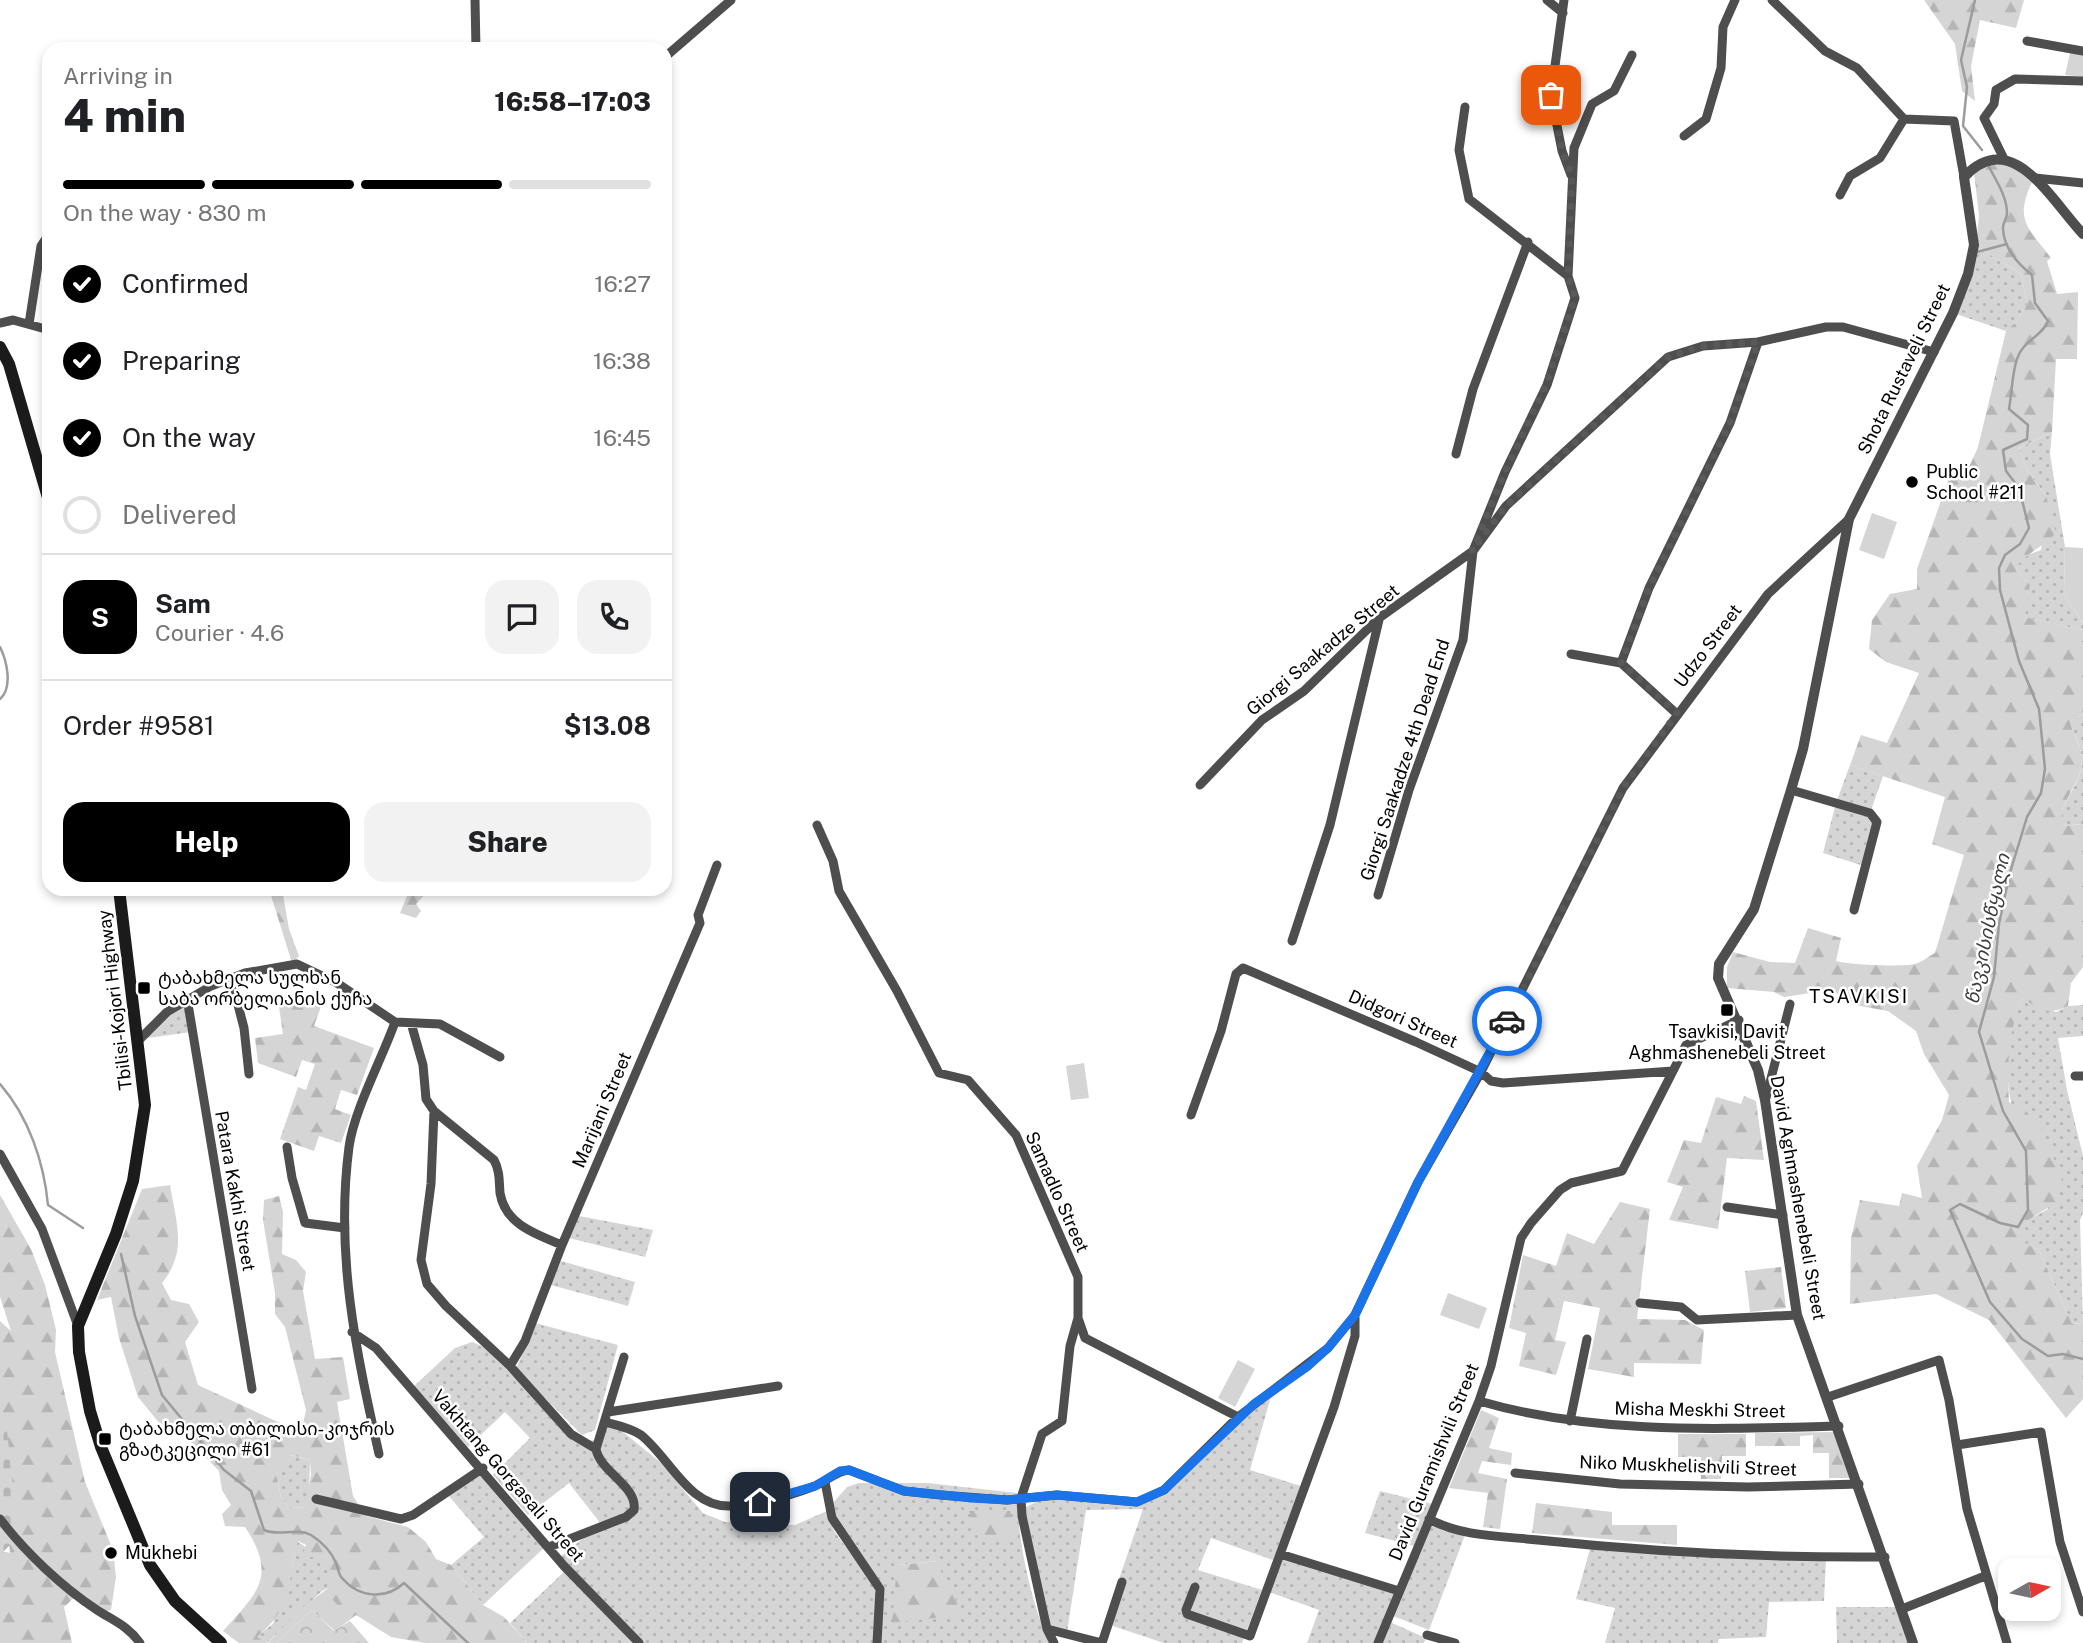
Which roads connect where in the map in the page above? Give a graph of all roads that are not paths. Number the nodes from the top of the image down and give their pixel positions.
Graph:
1 (475, 0) edge
2 (731, 0) edge
3 (1547, 0) edge
4 (1564, 0) edge
5 (1735, 0) edge
6 (1772, 0) edge
7 (1563, 13) junction
8 (2027, 41) dead end
9 (476, 42) edge
10 (672, 51) edge
11 (2083, 51) edge
12 (1632, 55) dead end
13 (2083, 81) edge
14 (1465, 107) dead end
15 (1903, 119) junction
16 (1684, 136) dead end
17 (2004, 159) junction
18 (1572, 176) junction
19 (1964, 177) junction
20 (2035, 178) junction
21 (2083, 183) edge
22 (1840, 195) dead end
23 (2083, 234) edge
24 (1528, 242) junction
25 (42, 244) edge
26 (1568, 276) junction
27 (0, 323) edge
28 (29, 324) junction
29 (42, 328) edge
30 (1758, 342) junction
31 (0, 346) edge
32 (1934, 352) junction
33 (1456, 454) dead end
34 (42, 478) edge
35 (1849, 519) junction
36 (1472, 551) junction
37 (1379, 618) junction
38 (1571, 654) dead end
39 (1621, 663) junction
40 (1677, 713) junction
41 (1200, 785) dead end
42 (1791, 790) junction
43 (817, 825) dead end
44 (717, 865) dead end
45 (1377, 895) dead end
46 (120, 896) edge
47 (1854, 910) dead end
48 (1292, 941) dead end
49 (230, 978) junction
50 (187, 998) junction
51 (1790, 1004) dead end
52 (1739, 1020) junction
53 (395, 1022) junction
54 (411, 1023) junction
55 (139, 1040) junction
56 (500, 1057) dead end
57 (1673, 1071) junction
58 (1481, 1072) junction
59 (249, 1074) dead end
60 (1765, 1100) junction
61 (434, 1111) junction
62 (1191, 1115) dead end
63 (287, 1147) dead end
64 (0, 1154) edge
65 (1727, 1207) dead end
66 (1783, 1215) junction
67 (345, 1228) junction
68 (562, 1245) junction
69 (1640, 1303) dead end
70 (1355, 1315) junction
71 (1797, 1315) junction
72 (1078, 1318) junction
73 (78, 1326) junction
74 (352, 1332) junction
75 (1587, 1339) dead end
76 (624, 1357) dead end
77 (510, 1366) junction
78 (778, 1386) dead end
79 (252, 1389) dead end
80 (1828, 1397) junction
81 (1479, 1401) junction
82 (606, 1417) junction
83 (1238, 1417) junction
84 (1570, 1421) junction
85 (1839, 1426) junction
86 (1956, 1445) junction
87 (596, 1450) junction
88 (379, 1454) dead end
89 (483, 1468) junction
90 (1515, 1473) dead end
91 (825, 1482) junction
92 (1859, 1484) junction
93 (1021, 1498) junction
94 (316, 1499) dead end
95 (0, 1519) edge
96 (1429, 1519) junction
97 (549, 1547) junction
98 (1280, 1554) junction
99 (1885, 1557) junction
100 (1985, 1576) junction
101 (1122, 1582) dead end
102 (1195, 1587) dead end
103 (1399, 1591) junction
104 (1902, 1609) junction
105 (2083, 1612) edge
106 (1047, 1629) junction
107 (1427, 1635) dead end
108 (140, 1643) edge
109 (221, 1643) edge
110 (639, 1643) edge
111 (877, 1643) edge
112 (1054, 1643) edge
113 (1378, 1643) edge
114 (1455, 1643) edge
115 (1913, 1643) edge
116 (2007, 1643) edge

1 - 9 street
2 - 10 street
3 - 7 street
4 - 7 street
5 - 16 street
6 - 15 street
7 - 18 street
8 - 11 street
12 - 18 street
13 - 17 street
14 - 24 street
15 - 19 street
15 - 22 street
17 - 19 street
17 - 20 street
18 - 26 street
19 - 32 street, Shota Rustaveli Street
20 - 21 street
20 - 23 street
24 - 26 street
24 - 33 street
25 - 28 street
26 - 36 street
27 - 28 street
28 - 29 street
30 - 32 street, Giorgi Saakadze Street
30 - 36 street, Giorgi Saakadze Street
30 - 39 street
31 - 34 main road
32 - 35 street, Shota Rustaveli Street
35 - 40 street, Udzo Street
35 - 42 street, David Aghmashenebeli Street
36 - 37 street, Giorgi Saakadze Street
36 - 45 street, Giorgi Saakadze 4th Dead End
37 - 41 street, Giorgi Saakadze Street
37 - 48 street
38 - 39 street
39 - 40 street
40 - 58 street, Udzo Street
42 - 47 street
42 - 52 street, David Aghmashenebeli Street
43 - 72 street, Samadlo Street
44 - 68 street, Marijani Street
46 - 55 main road, Tbilisi-Kojori Highway
49 - 50 street
49 - 53 street
49 - 59 street
50 - 55 street
50 - 79 street, Patara Kakhi Street
51 - 60 street
52 - 57 street
52 - 60 street, David Aghmashenebeli Street
53 - 54 street
53 - 67 street
54 - 56 street
54 - 61 street
55 - 73 main road, Tbilisi-Kojori Highway
57 - 58 street, Didgori Street
57 - 81 street, David Guramishvili Street
58 - 62 street, Didgori Street
58 - 70 street, Udzo Street
60 - 66 street, David Aghmashenebeli Street
61 - 68 street
61 - 77 street
63 - 67 street
64 - 73 street
65 - 66 street
66 - 71 street, David Aghmashenebeli Street
67 - 74 street
68 - 77 street, Marijani Street
69 - 71 street
70 - 83 street
70 - 98 street
71 - 80 street, David Aghmashenebeli Street
72 - 83 street
72 - 93 street, Samadlo Street
73 - 109 main road, Tbilisi-Kojori Highway
74 - 88 street
74 - 89 street, Vakhtang Gorgasali Street
75 - 84 street
76 - 82 street
77 - 87 street
78 - 82 street
80 - 85 street, David Aghmashenebeli Street
80 - 86 street
81 - 84 street, Misha Meskhi Street
81 - 96 street, David Guramishvili Street
82 - 87 street
82 - 91 street
83 - 93 street
84 - 85 street, Misha Meskhi Street
85 - 92 street, David Aghmashenebeli Street
86 - 100 street
86 - 105 street
87 - 97 street
89 - 94 street
89 - 97 street, Vakhtang Gorgasali Street
90 - 92 street, Niko Muskhelishvili Street
91 - 93 street
91 - 111 street
92 - 99 street, David Aghmashenebeli Street
93 - 106 street
95 - 108 street
96 - 99 street
96 - 103 street, David Guramishvili Street
97 - 110 street, Vakhtang Gorgasali Street
98 - 102 street
98 - 103 street
99 - 104 street, David Aghmashenebeli Street
100 - 104 street
100 - 116 street
101 - 106 street
103 - 113 street, David Guramishvili Street
104 - 115 street, David Aghmashenebeli Street
106 - 112 street
107 - 114 street

